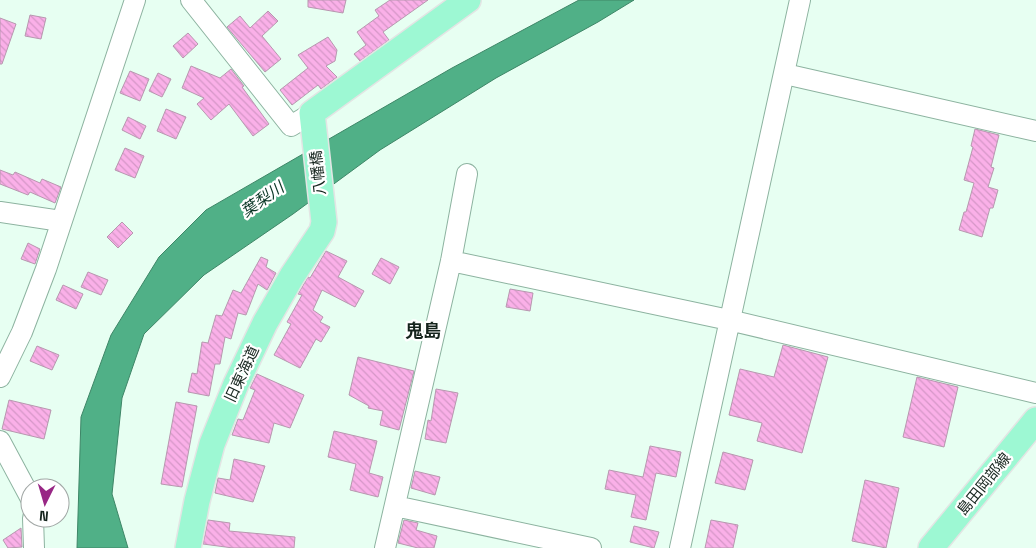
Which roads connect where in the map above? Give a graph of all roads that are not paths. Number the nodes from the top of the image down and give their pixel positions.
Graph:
1 (135, 0) edge
2 (191, 0) edge
3 (468, 0) edge
4 (800, 0) edge
5 (784, 74) junction
6 (313, 123) junction
7 (1036, 131) edge
8 (467, 174) dead end
9 (0, 212) edge
10 (323, 212) joint
11 (61, 221) junction
12 (451, 261) junction
13 (729, 320) junction
14 (0, 377) edge
15 (1036, 393) edge
16 (1036, 420) edge
17 (0, 441) edge
18 (20, 478) edge
19 (395, 506) junction
20 (33, 528) edge
21 (34, 548) edge
22 (188, 548) edge
23 (385, 548) edge
24 (591, 548) edge
25 (680, 548) edge
26 (931, 548) edge

1 - 11 street
2 - 6 street
3 - 6 main road
4 - 5 street
5 - 7 street
5 - 13 street
6 - 10 main road, 八幡橋
8 - 12 street
9 - 11 street
10 - 22 main road, 旧東海道
11 - 14 street
12 - 13 street
12 - 19 street
13 - 15 street
13 - 25 street
16 - 26 main road, 島田岡部線
17 - 18 street
19 - 23 street
19 - 24 street
20 - 21 street

